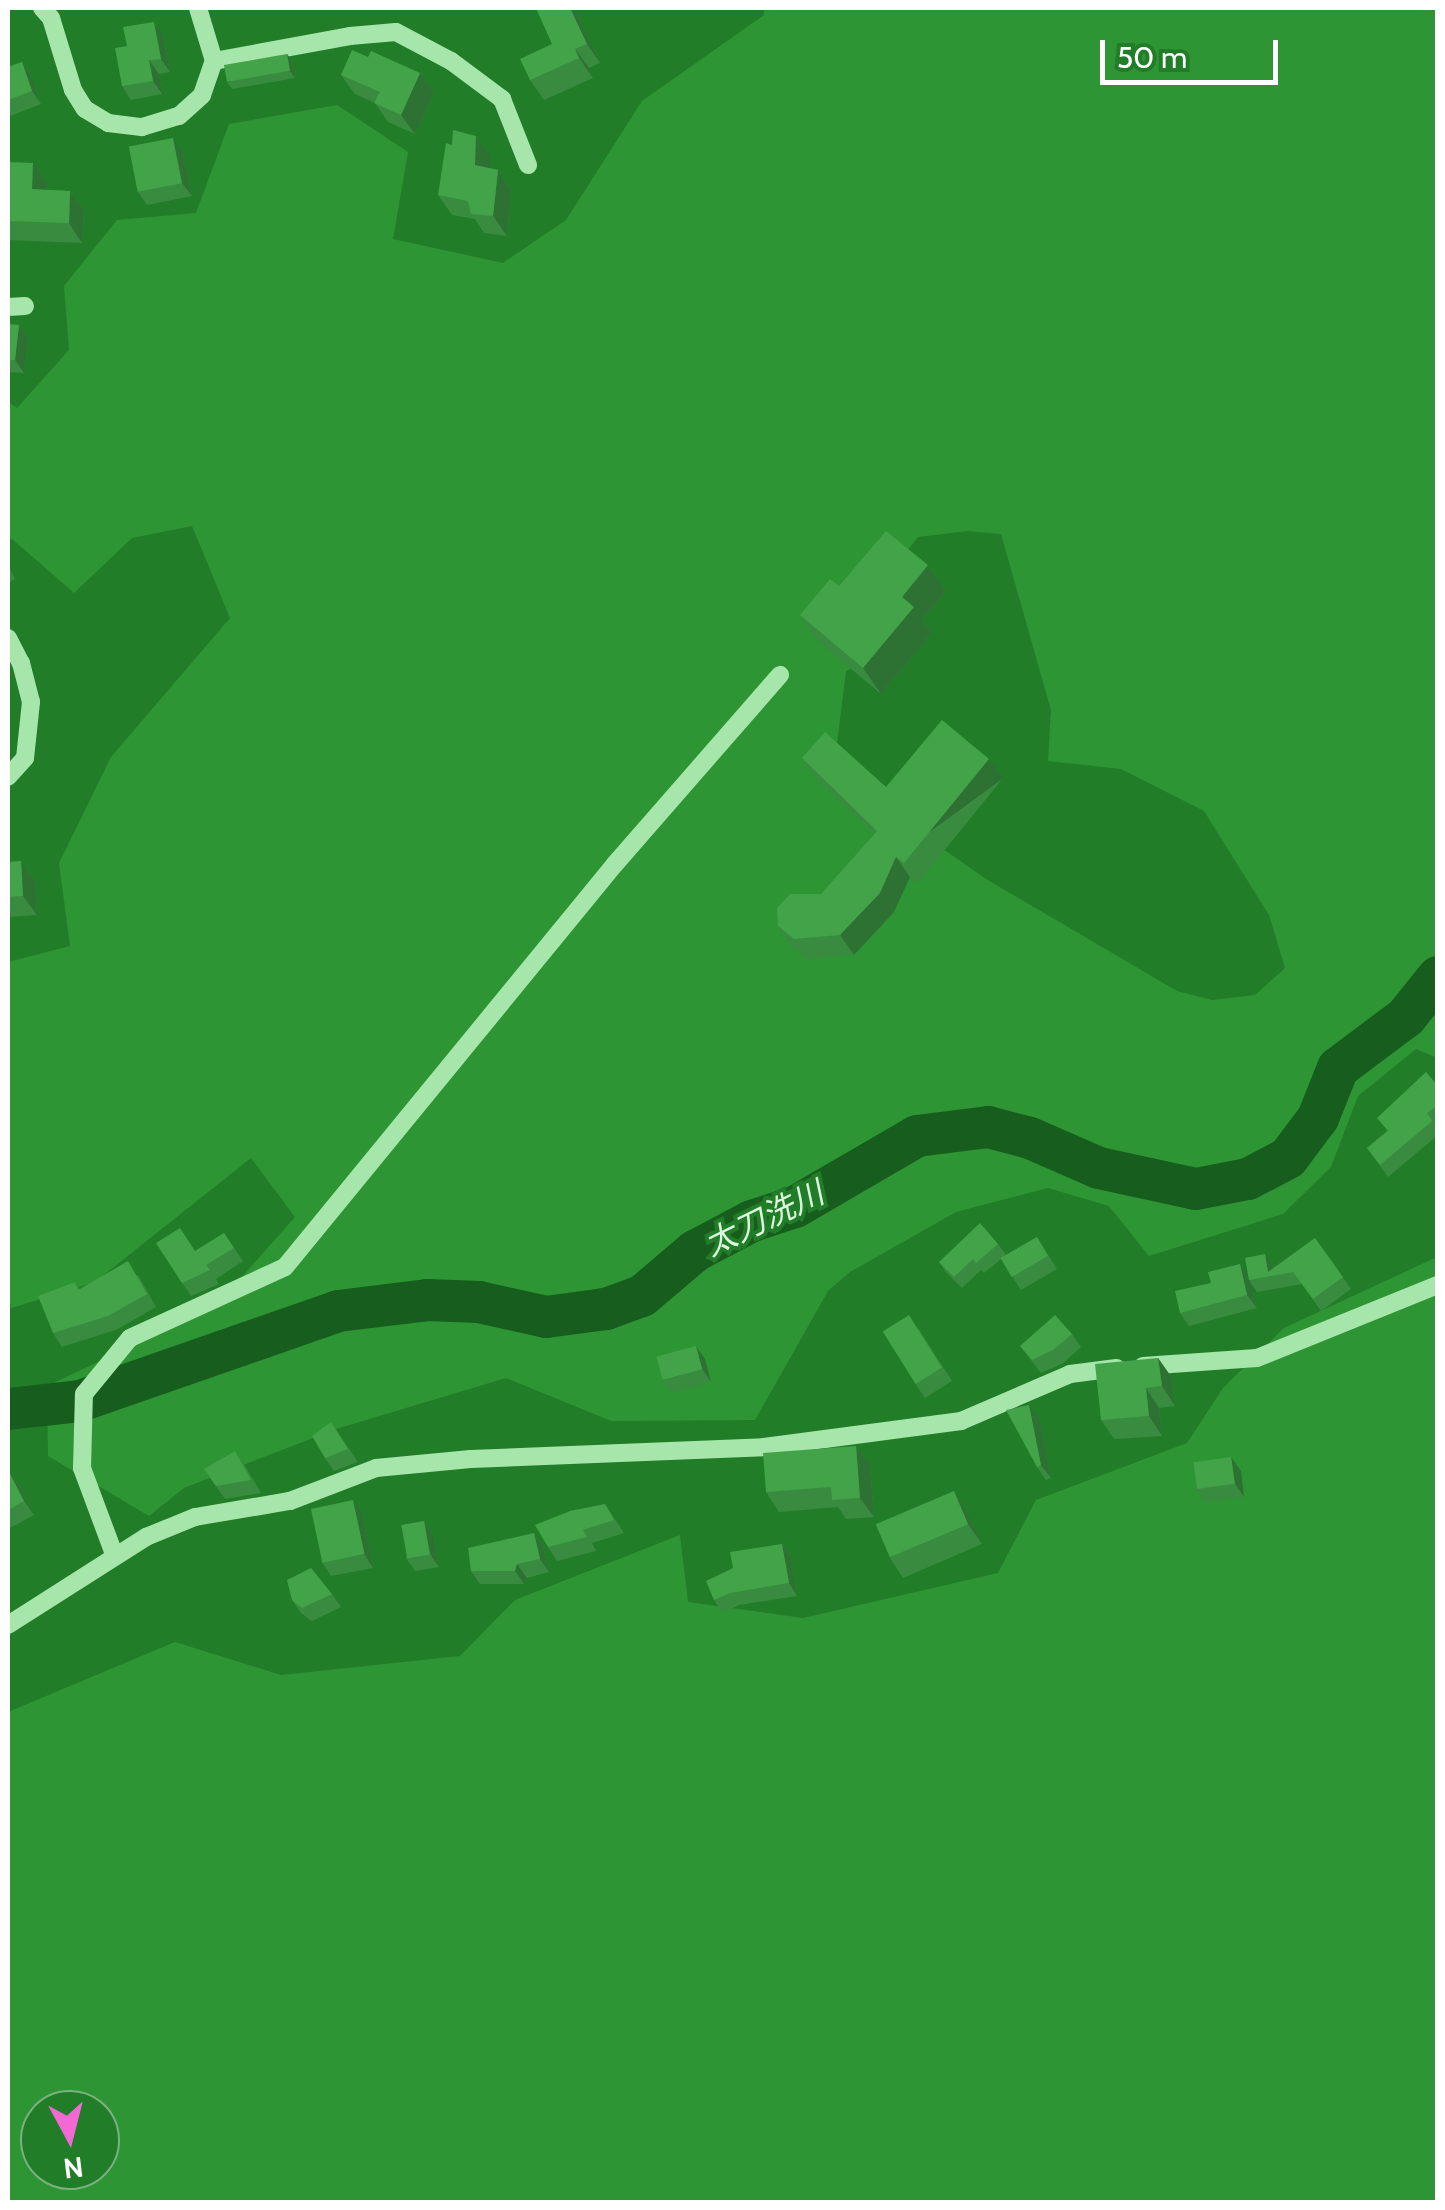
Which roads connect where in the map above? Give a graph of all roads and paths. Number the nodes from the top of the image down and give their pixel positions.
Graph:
1 (42, 8) edge
2 (198, 8) edge
3 (214, 62) junction
4 (528, 165) dead end
5 (8, 638) edge
6 (780, 675) dead end
7 (8, 777) edge
8 (1438, 1285) edge
9 (114, 1554) junction
10 (8, 1625) edge

1 - 3 street
2 - 3 street
3 - 4 street
5 - 7 street
6 - 9 street
8 - 9 street
9 - 10 street

